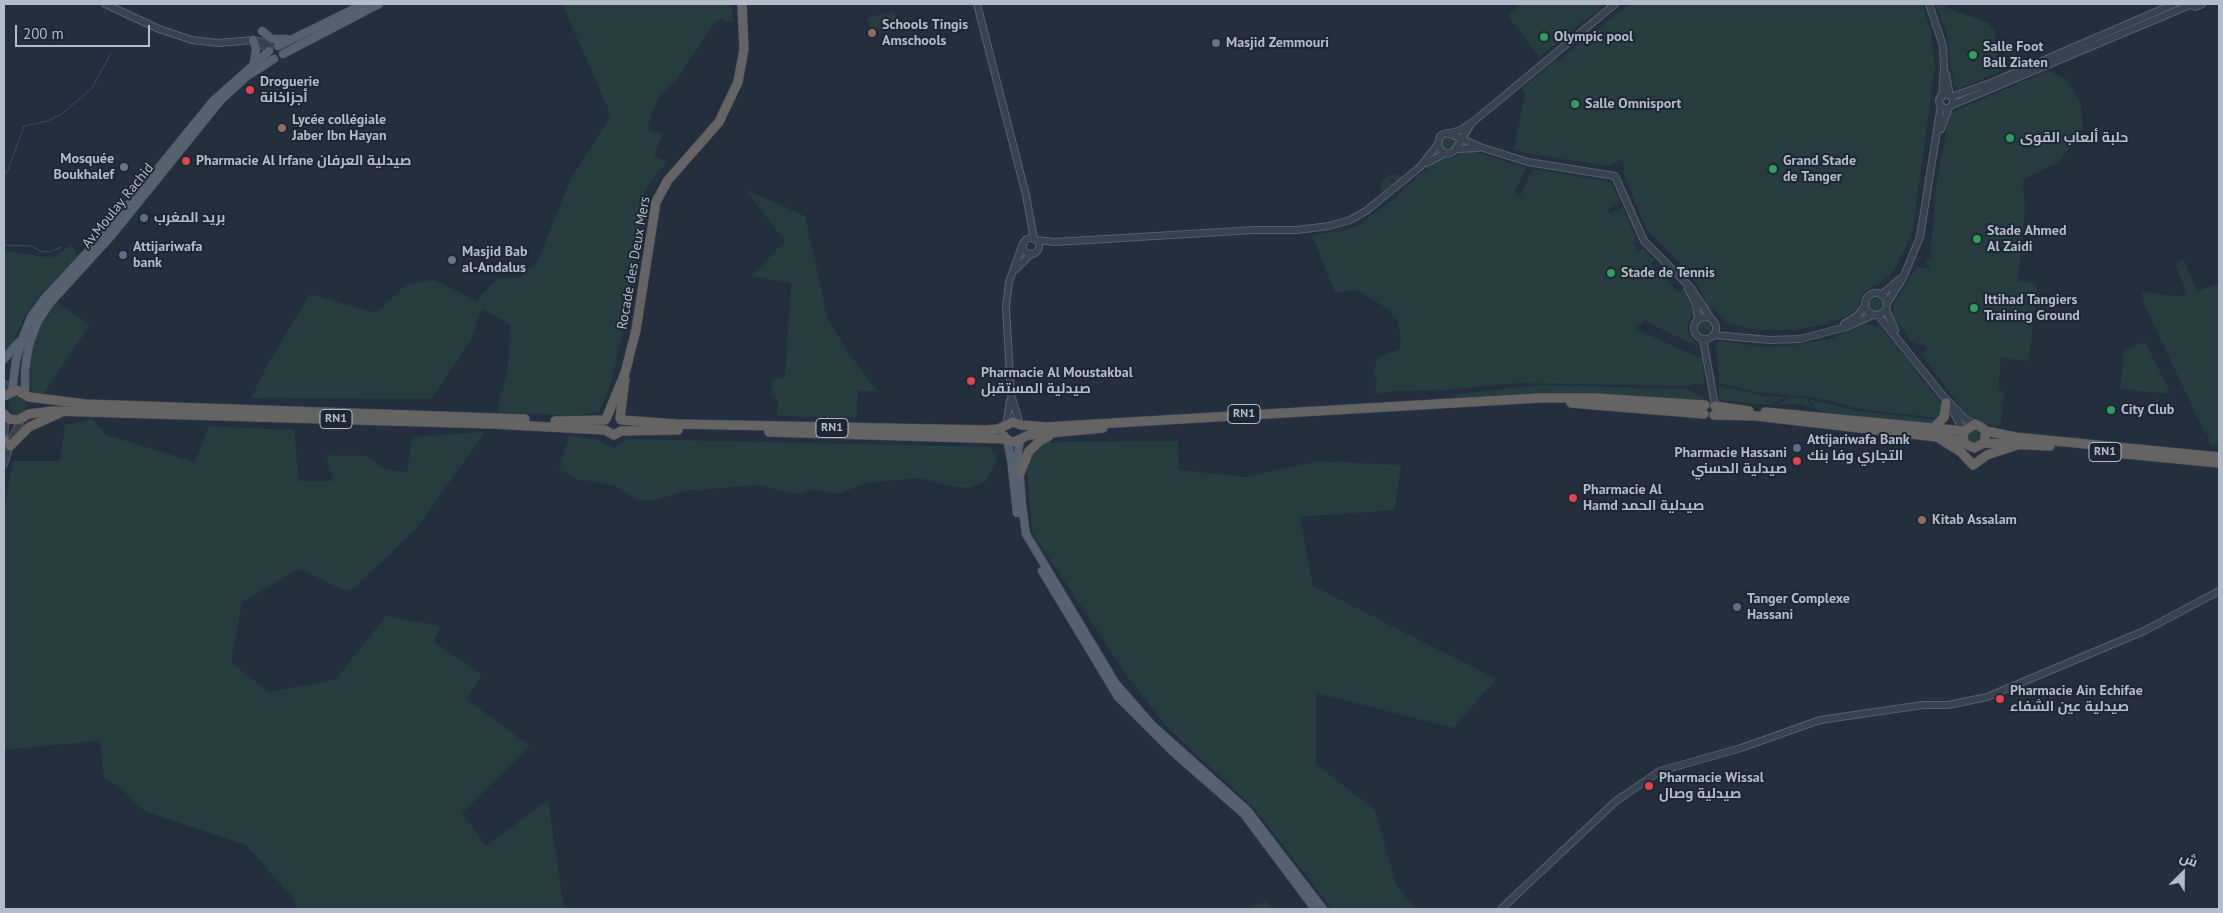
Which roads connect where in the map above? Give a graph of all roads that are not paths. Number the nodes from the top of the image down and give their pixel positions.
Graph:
1 (105, 4) edge
2 (364, 4) edge
3 (378, 4) edge
4 (742, 4) edge
5 (978, 4) edge
6 (1615, 4) edge
7 (1929, 4) edge
8 (2174, 4) edge
9 (2202, 4) edge
10 (2189, 5) edge
11 (262, 31) dead end
12 (291, 38) junction
13 (253, 40) junction
14 (273, 48) junction
15 (283, 54) junction
16 (274, 59) junction
17 (254, 62) junction
18 (1944, 66) junction
19 (1951, 96) junction
20 (1942, 97) junction
21 (1941, 105) junction
22 (1950, 107) junction
23 (1474, 121) junction
24 (1456, 140) junction
25 (1936, 142) junction
26 (1438, 144) junction
27 (1487, 149) junction
28 (1445, 153) junction
29 (1420, 167) junction
30 (1030, 218) junction
31 (1035, 240) junction
32 (1024, 242) junction
33 (1055, 242) junction
34 (1037, 251) junction
35 (1031, 254) junction
36 (1012, 273) junction
37 (1904, 274) junction
38 (1686, 283) junction
39 (1881, 295) junction
40 (1865, 306) junction
41 (1887, 307) junction
42 (1875, 315) junction
43 (1710, 318) junction
44 (1698, 319) junction
45 (1716, 324) junction
46 (1839, 328) junction
47 (1713, 336) junction
48 (23, 337) junction
49 (1738, 337) junction
50 (1703, 339) junction
51 (1904, 346) junction
52 (4, 359) edge
53 (1710, 370) junction
54 (625, 373) junction
55 (6, 393) edge
56 (27, 395) junction
57 (1011, 395) junction
58 (1945, 400) junction
59 (1710, 409) junction
60 (62, 412) junction
61 (5, 415) edge
62 (26, 416) junction
63 (621, 419) junction
64 (606, 420) junction
65 (1974, 424) junction
66 (1006, 425) junction
67 (1021, 425) junction
68 (605, 430) junction
69 (621, 431) junction
70 (1964, 431) junction
71 (1986, 431) junction
72 (1055, 433) junction
73 (1935, 433) junction
74 (1006, 439) junction
75 (1021, 439) junction
76 (1984, 443) junction
77 (6, 444) edge
78 (1965, 444) junction
79 (2020, 444) junction
80 (2219, 457) edge
81 (2219, 463) edge
82 (4, 464) edge
83 (1020, 473) junction
84 (2219, 591) edge
85 (1315, 909) edge
86 (1323, 909) edge
87 (1501, 909) edge

1 - 13 street
2 - 12 main road
3 - 15 main road
4 - 54 highway, Rocade des Deux Mers
5 - 30 street
6 - 23 street
7 - 18 street
8 - 19 street
9 - 10 street
10 - 22 street
11 - 12 main road
12 - 14 main road, Av.Moulay Rachid
13 - 14 street
13 - 17 main road
14 - 15 main road
14 - 16 main road
14 - 17 main road, Av.Moulay Rachid
15 - 16 main road, Av.Moulay Rachid
16 - 56 main road, Av.Moulay Rachid
17 - 48 main road, Av.Moulay Rachid
18 - 19 street
18 - 20 street
19 - 20 street
19 - 22 street
20 - 21 street
21 - 22 street
21 - 25 street
22 - 25 street
23 - 24 street
23 - 24 street
24 - 26 street
24 - 27 street
24 - 27 street
24 - 28 street
25 - 37 street
26 - 28 street
26 - 29 street
27 - 38 street
28 - 29 street
29 - 33 street
30 - 31 street
30 - 32 street
31 - 32 street
31 - 33 street
31 - 34 street
32 - 35 street
32 - 36 street
33 - 34 street
34 - 35 street
35 - 36 street
36 - 57 street
37 - 39 street
37 - 41 street
38 - 43 street
38 - 44 street
39 - 40 street
39 - 41 street
40 - 42 street
40 - 46 street
41 - 42 street
41 - 51 street
42 - 46 street
42 - 51 street
43 - 44 street
43 - 45 street
44 - 50 street
45 - 47 street
45 - 49 street
46 - 49 street
47 - 49 street
47 - 50 street
47 - 53 street
48 - 52 main road
48 - 55 main road, Av.Moulay Rachid
50 - 53 street
51 - 58 street
53 - 59 street
54 - 63 highway, Rocade des Deux Mers
54 - 64 highway, Rocade des Deux Mers
55 - 56 highway, RN1
56 - 62 highway
56 - 64 highway, RN1
57 - 66 street
57 - 67 street
58 - 65 street
58 - 70 street
58 - 73 highway
59 - 67 highway, RN1
59 - 72 highway, RN1
59 - 73 highway, RN1
60 - 62 highway, RN1
60 - 68 highway, RN1
60 - 77 highway
61 - 62 highway, RN1
61 - 77 street
62 - 77 street
63 - 64 highway, RN1
63 - 66 highway, RN1
63 - 69 highway
64 - 68 highway
65 - 70 highway
65 - 71 highway, RN1
66 - 67 highway, RN1
66 - 74 highway
67 - 75 highway
68 - 69 highway, RN1
69 - 74 highway, RN1
70 - 73 highway, RN1
70 - 78 highway
71 - 76 highway
71 - 80 highway, RN1
72 - 75 highway, RN1
72 - 83 highway
73 - 78 highway, RN1
73 - 79 highway
74 - 75 highway, RN1
74 - 85 main road
75 - 83 main road
76 - 78 highway, RN1
76 - 79 highway, RN1
77 - 82 street
79 - 81 highway, RN1
83 - 86 main road
84 - 87 street

